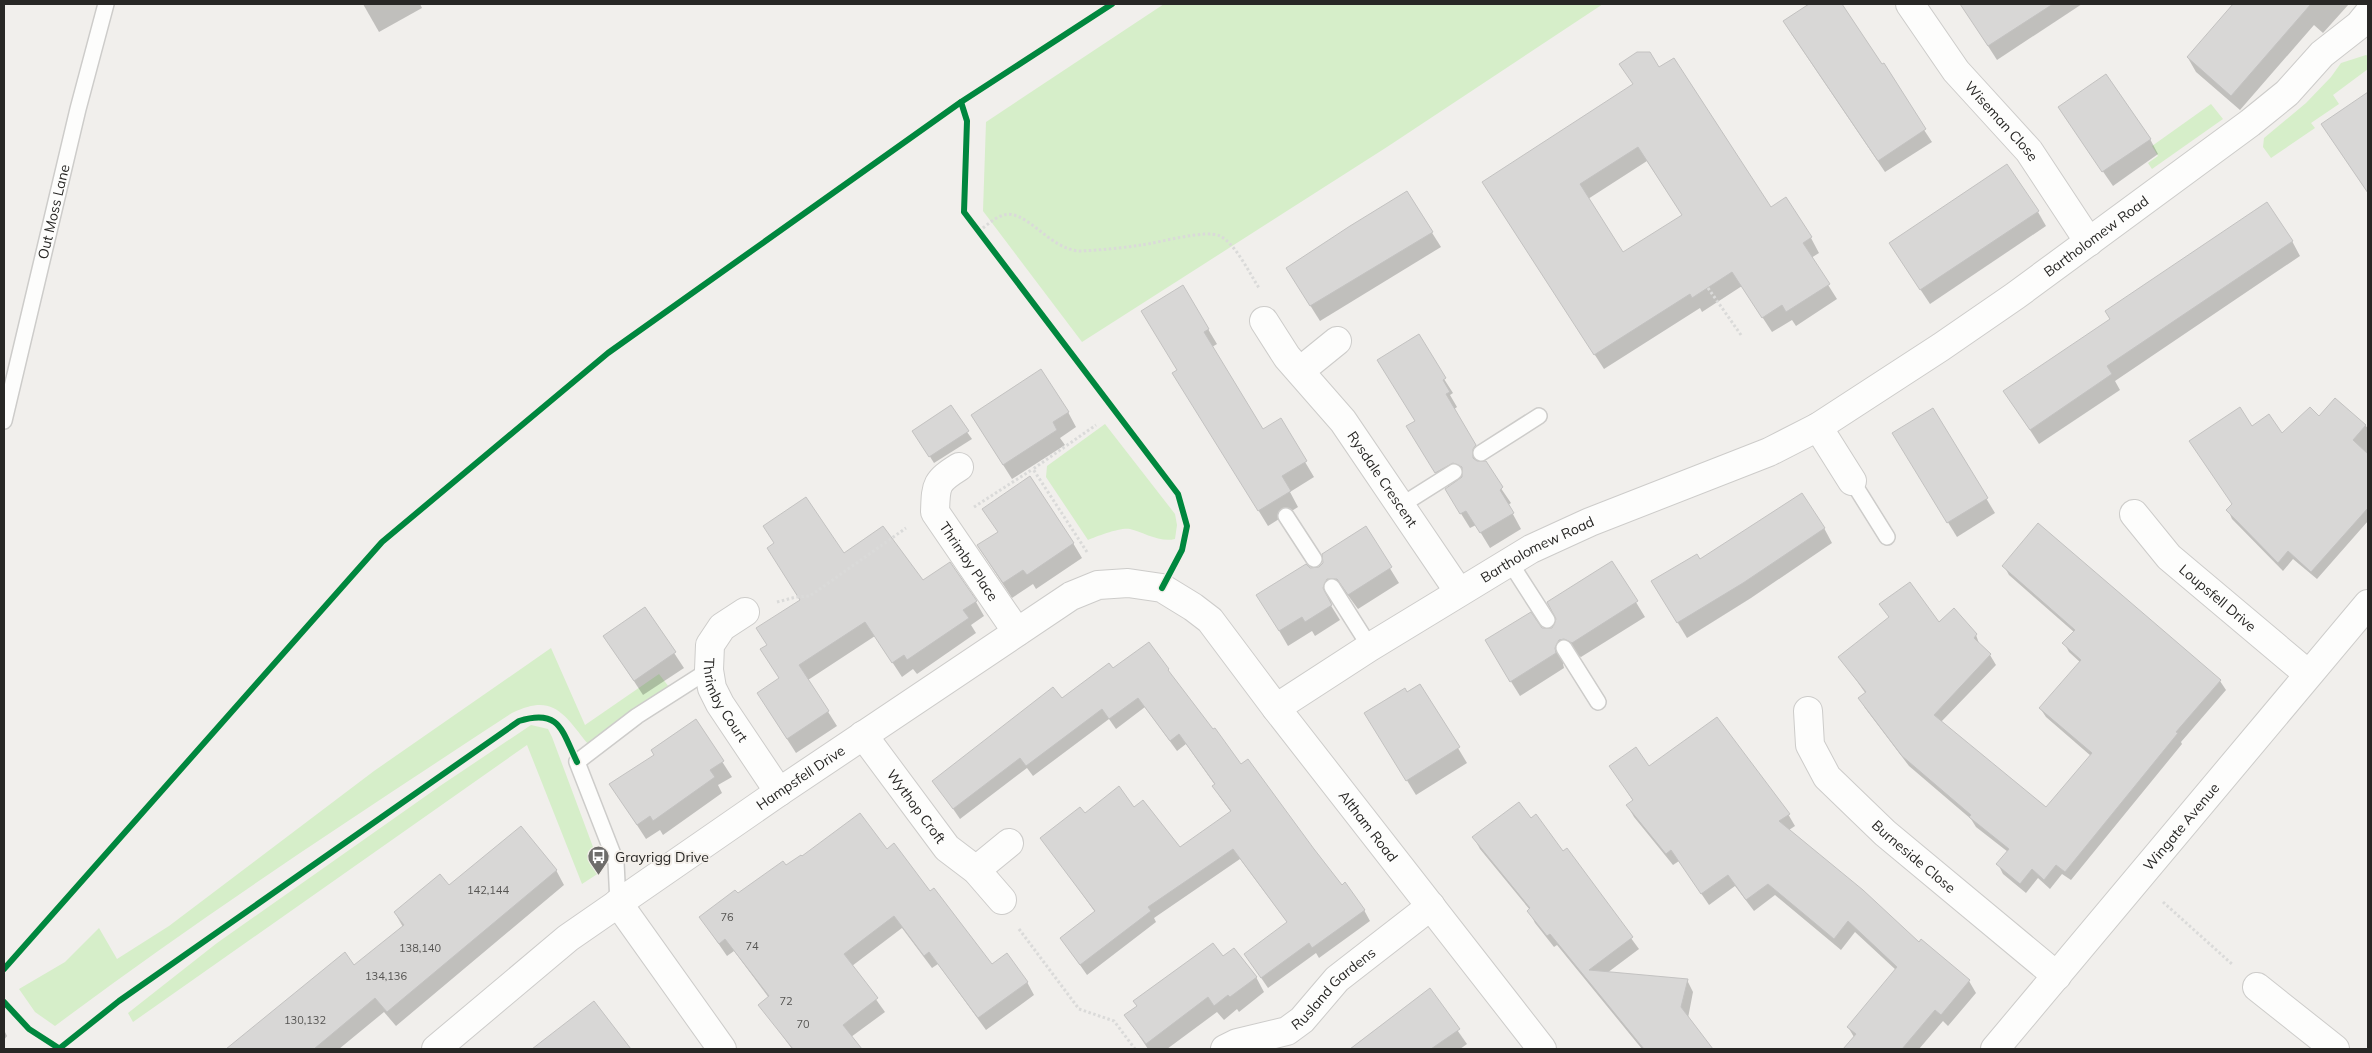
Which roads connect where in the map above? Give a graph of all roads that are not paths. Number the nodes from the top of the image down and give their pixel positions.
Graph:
1 (106, 4) edge
2 (1910, 4) edge
3 (2365, 24) edge
4 (2089, 242) junction
5 (1264, 321) road end
6 (1337, 341) dead end
7 (1300, 371) junction
8 (1539, 416) dead end
9 (4, 421) edge
10 (1818, 427) junction
11 (1481, 453) dead end
12 (958, 467) dead end
13 (1454, 472) dead end
14 (1852, 481) joint
15 (1400, 506) junction
16 (2134, 514) dead end
17 (1286, 516) dead end
18 (1887, 537) dead end
19 (1314, 559) dead end
20 (1509, 562) junction
21 (1332, 587) dead end
22 (1459, 592) junction
23 (2368, 604) edge
24 (1193, 607) joint
25 (745, 612) road end
26 (1547, 620) dead end
27 (1017, 632) junction
28 (1370, 647) junction
29 (1564, 648) dead end
30 (709, 670) junction
31 (2308, 674) junction
32 (1598, 702) dead end
33 (1276, 708) junction
34 (1808, 711) dead end
35 (863, 735) junction
36 (779, 792) junction
37 (1009, 843) dead end
38 (976, 870) junction
39 (1002, 900) road end
40 (618, 903) junction
41 (1431, 906) junction
42 (2057, 976) junction
43 (2257, 987) road end
44 (436, 1049) edge
45 (722, 1049) edge
46 (1225, 1049) edge
47 (1542, 1049) edge
48 (1995, 1049) edge
49 (2335, 1049) edge

1 - 9 lane, Out Moss Lane
2 - 4 street, Wiseman Close
3 - 4 street, Bartholomew Road
4 - 10 street, Bartholomew Road
5 - 7 street, Rysdale Crescent
6 - 7 street
7 - 15 street, Rysdale Crescent
8 - 11 lane
10 - 14 street
10 - 20 street, Bartholomew Road
12 - 27 street, Thrimby Place
13 - 15 lane
14 - 18 lane
15 - 22 street, Rysdale Crescent
16 - 31 street, Loupsfell Drive
17 - 19 lane
20 - 22 street, Bartholomew Road
20 - 26 lane
21 - 28 lane
22 - 28 street, Bartholomew Road
23 - 31 street, Wingate Avenue
24 - 27 street, Hampsfell Drive
24 - 33 street, Altham Road
25 - 30 street, Thrimby Court
27 - 35 street, Hampsfell Drive
28 - 33 street, Bartholomew Road
29 - 32 lane
30 - 36 street, Thrimby Court
30 - 40 lane
31 - 42 street, Wingate Avenue
33 - 41 street, Altham Road
34 - 42 street, Burneside Close
35 - 36 street, Hampsfell Drive
35 - 38 street, Wythop Croft
36 - 40 street, Hampsfell Drive
37 - 38 street
38 - 39 street, Wythop Croft
40 - 44 street, Hampsfell Drive
40 - 45 street
41 - 46 street, Rusland Gardens
41 - 47 street, Altham Road
42 - 48 street, Wingate Avenue
43 - 49 street

